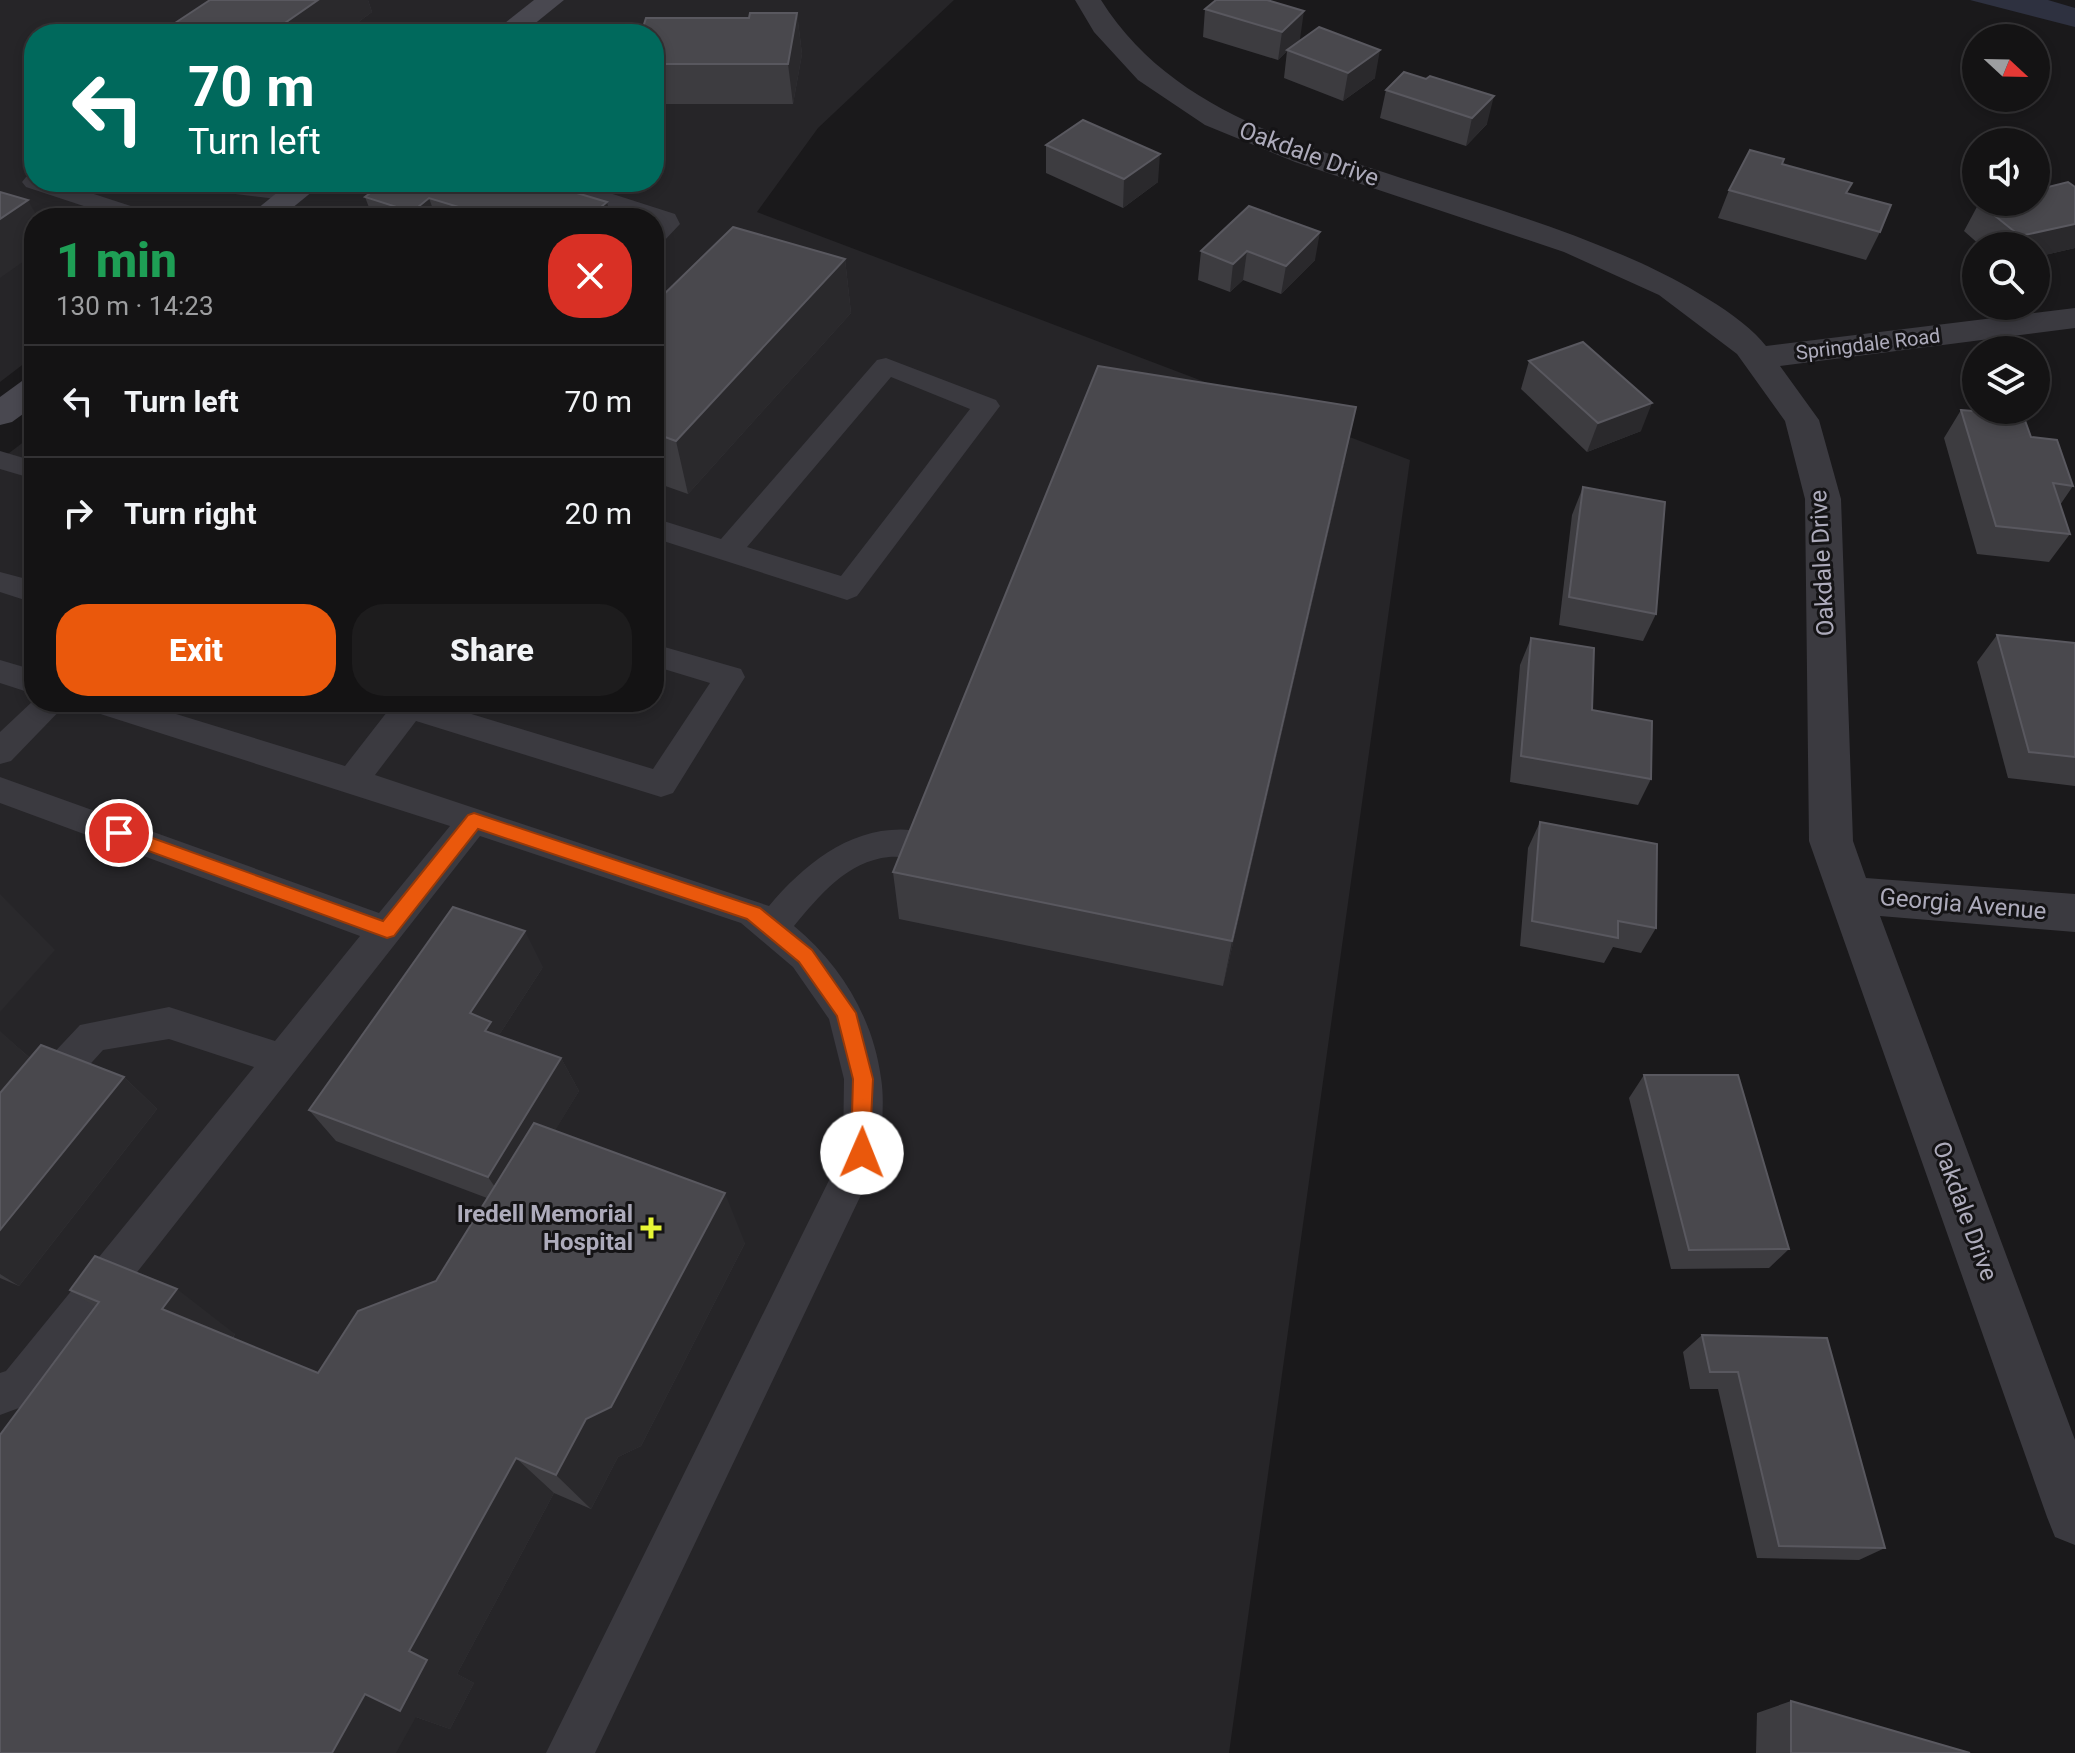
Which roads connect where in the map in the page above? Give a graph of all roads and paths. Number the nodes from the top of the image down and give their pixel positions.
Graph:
1 (551, 0) edge
2 (1088, 0) edge
3 (519, 24) edge
4 (65, 192) edge
5 (296, 192) edge
6 (594, 195) edge
7 (116, 208) edge
8 (274, 208) edge
9 (634, 208) edge
10 (2075, 318) edge
11 (1757, 358) junction
12 (24, 396) edge
13 (0, 414) edge
14 (0, 460) edge
15 (24, 467) edge
16 (664, 531) edge
17 (727, 551) junction
18 (0, 582) edge
19 (24, 589) edge
20 (664, 658) edge
21 (0, 671) edge
22 (24, 679) edge
23 (42, 712) edge
24 (131, 712) edge
25 (396, 712) edge
26 (427, 712) edge
27 (0, 752) edge
28 (352, 781) junction
29 (0, 790) edge
30 (474, 820) junction
31 (928, 846) edge
32 (1851, 895) junction
33 (2075, 913) edge
34 (771, 929) junction
35 (387, 931) junction
36 (284, 1060) junction
37 (0, 1137) edge
38 (0, 1394) edge
39 (2075, 1517) edge
40 (570, 1753) edge

1 - 3 main road
2 - 11 street, Oakdale Drive
4 - 7 lane
5 - 8 main road
6 - 9 lane
10 - 11 street, Springdale Road
11 - 32 street, Oakdale Drive
12 - 13 main road
14 - 15 lane
16 - 17 lane
17 - 17 lane
18 - 19 lane
20 - 26 lane
21 - 22 lane
23 - 27 lane
24 - 28 lane
25 - 28 lane
28 - 30 lane
29 - 35 lane
30 - 34 lane
30 - 35 lane
31 - 34 lane
32 - 33 street, Georgia Avenue
32 - 39 street, Oakdale Drive
34 - 40 lane
35 - 36 lane
36 - 37 lane
36 - 38 lane

